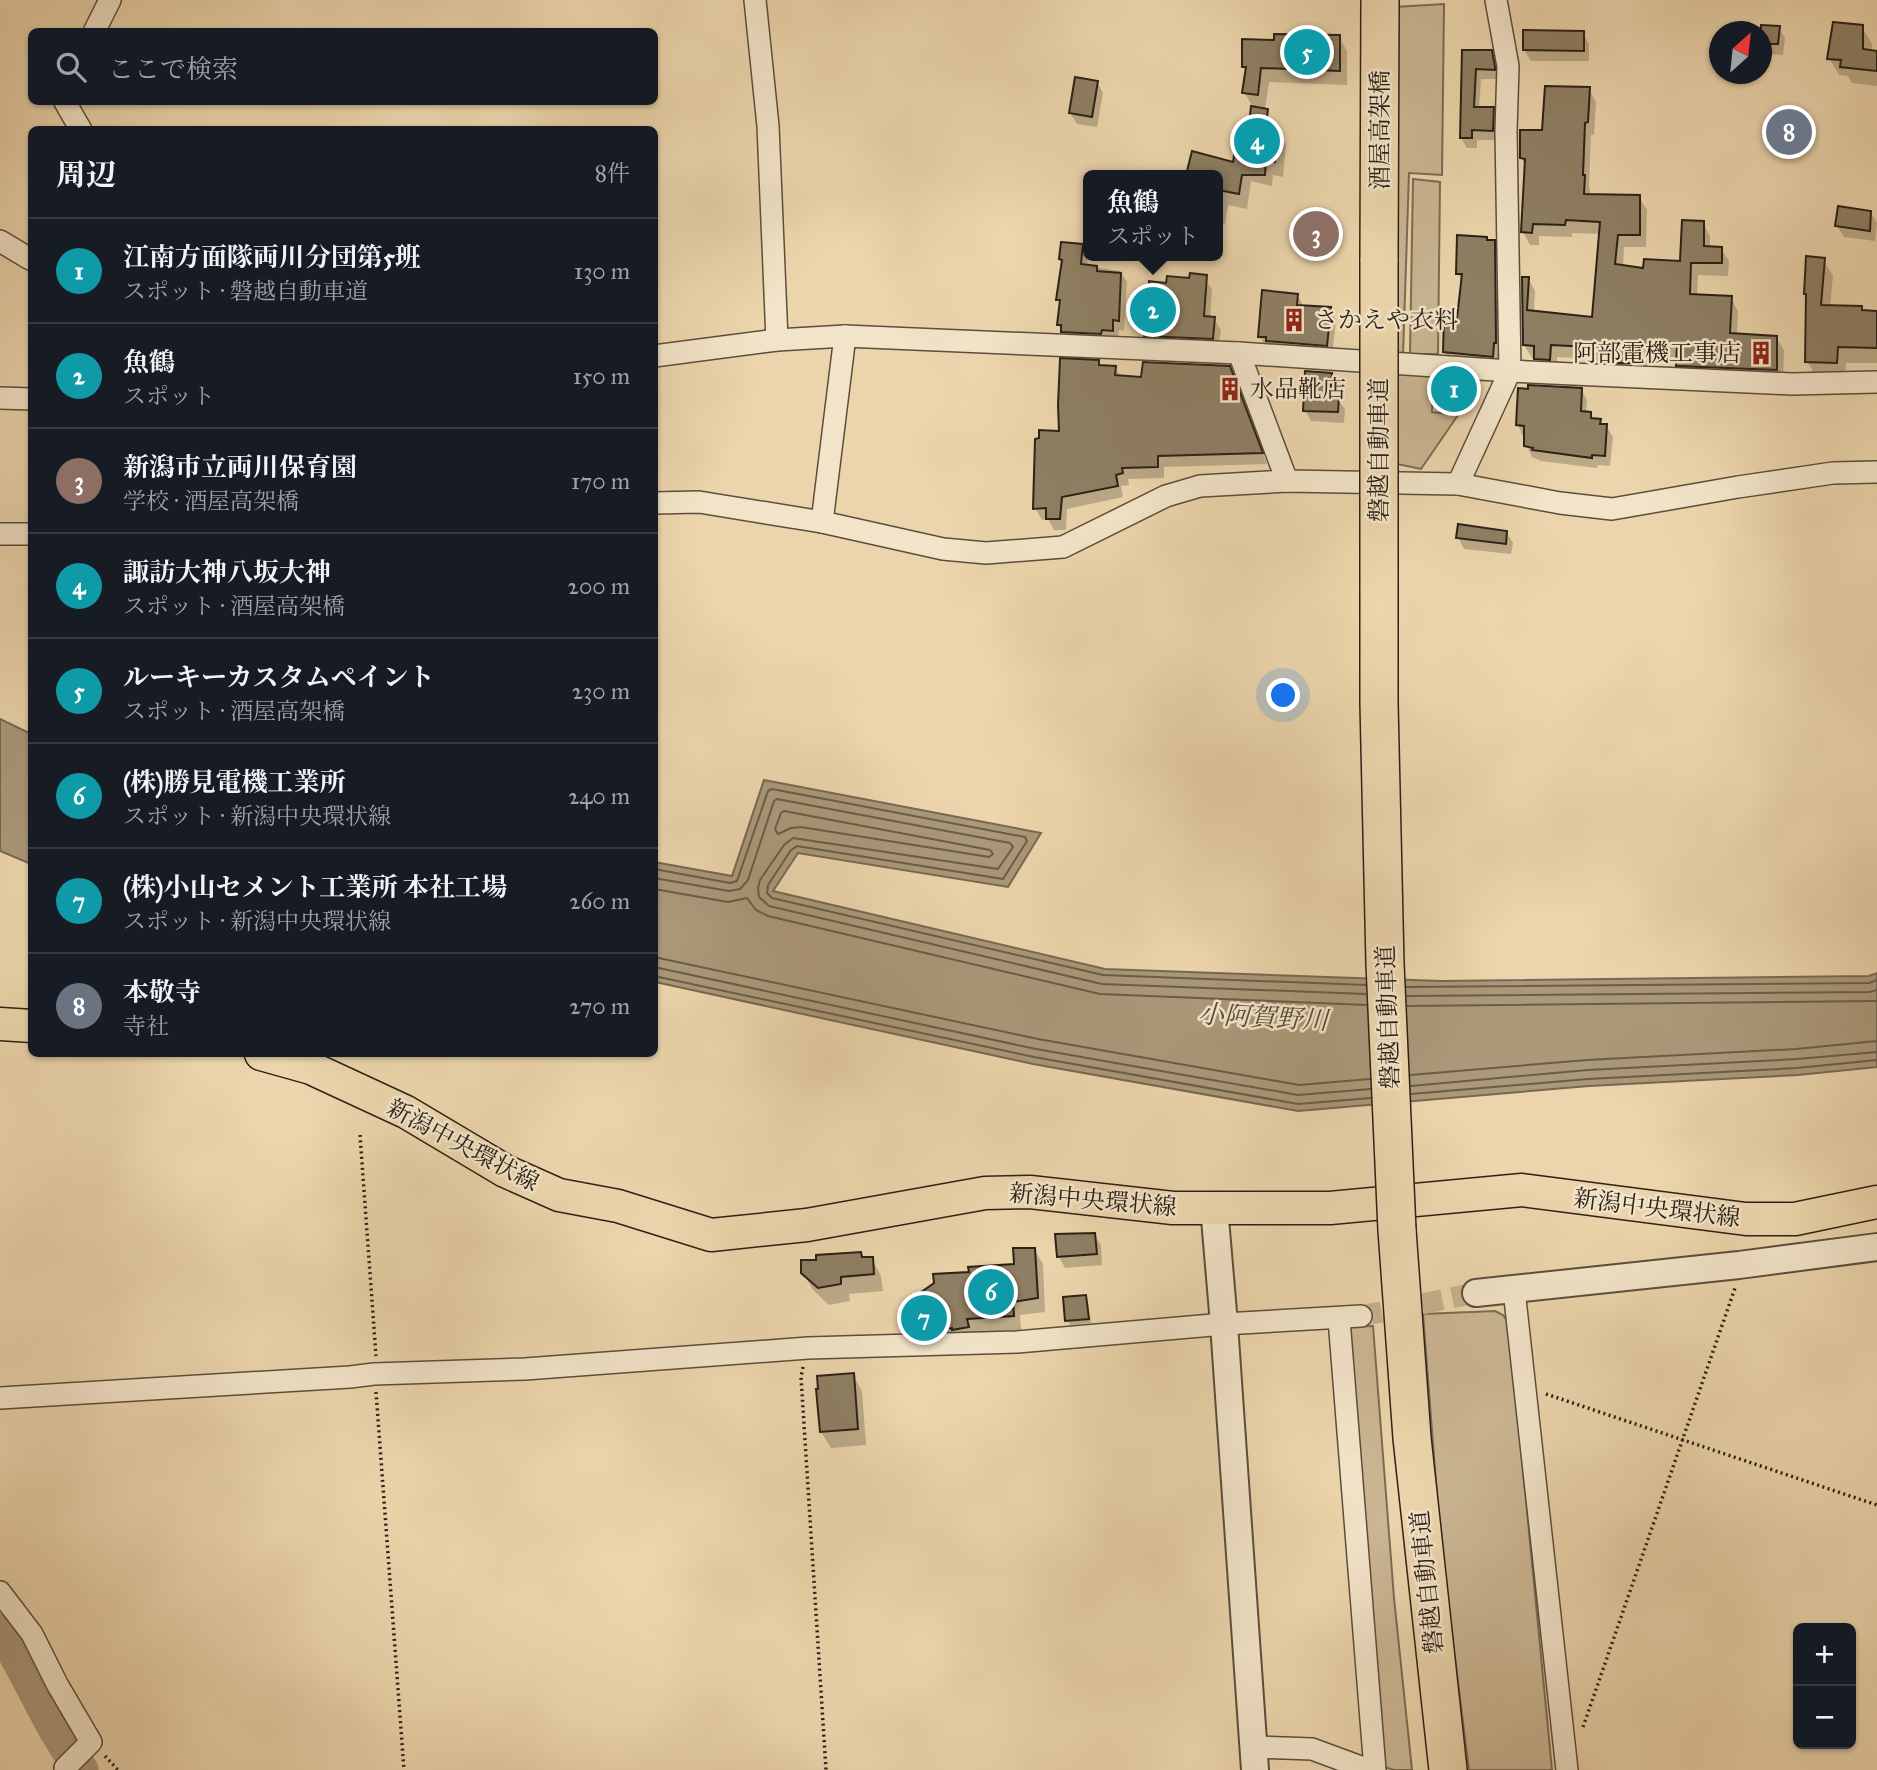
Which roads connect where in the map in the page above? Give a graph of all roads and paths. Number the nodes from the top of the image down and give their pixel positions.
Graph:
1 (110, 0) edge
2 (755, 0) edge
3 (1380, 0) edge
4 (1496, 0) edge
5 (96, 28) edge
6 (67, 105) edge
7 (80, 126) edge
8 (0, 241) edge
9 (28, 258) edge
10 (1379, 261) joint
11 (845, 336) junction
12 (778, 340) junction
13 (1239, 353) junction
14 (658, 355) edge
15 (1510, 372) junction
16 (1877, 382) edge
17 (0, 398) edge
18 (28, 398) edge
19 (1877, 472) edge
20 (1286, 481) junction
21 (1458, 484) junction
22 (658, 503) edge
23 (822, 522) junction
24 (0, 534) edge
25 (28, 534) edge
26 (0, 1024) edge
27 (28, 1026) edge
28 (272, 1057) edge
29 (360, 1135) dead end
30 (1877, 1202) edge
31 (1214, 1207) junction
32 (1877, 1247) edge
33 (1739, 1265) junction
34 (1514, 1290) junction
35 (1476, 1293) tunnel mouth
36 (1361, 1316) tunnel mouth
37 (1339, 1318) junction
38 (1224, 1324) junction
39 (808, 1348) junction
40 (374, 1374) junction
41 (1524, 1387) junction
42 (0, 1398) edge
43 (1682, 1440) junction
44 (1877, 1505) edge
45 (0, 1592) edge
46 (1254, 1758) edge
47 (1567, 1765) edge
48 (65, 1768) dead end
49 (404, 1770) edge
50 (826, 1770) edge
51 (1369, 1770) edge
52 (1375, 1770) edge
53 (1448, 1770) edge

1 - 5 street
2 - 12 street
3 - 10 highway, 酒屋高架橋
4 - 15 street
6 - 7 street
8 - 9 street
10 - 53 highway, 磐越自動車道, bridge
11 - 12 street
11 - 13 street
11 - 23 street
12 - 14 street
13 - 15 street
13 - 20 street
15 - 16 street
15 - 21 street
17 - 18 street
19 - 21 street
20 - 21 street
20 - 23 street
22 - 23 street
24 - 25 street
26 - 27 main road
28 - 31 main road, 新潟中央環状線
29 - 40 path
30 - 31 main road, 新潟中央環状線
31 - 38 street
32 - 33 street
33 - 34 street
33 - 43 path
34 - 35 street
34 - 41 street
36 - 37 street
37 - 38 street
37 - 52 street
38 - 39 street
38 - 46 street
39 - 40 street
39 - 50 path
40 - 42 street
40 - 49 path
41 - 43 path
41 - 47 street
43 - 44 path
43 - 47 path
45 - 48 street
46 - 51 street

